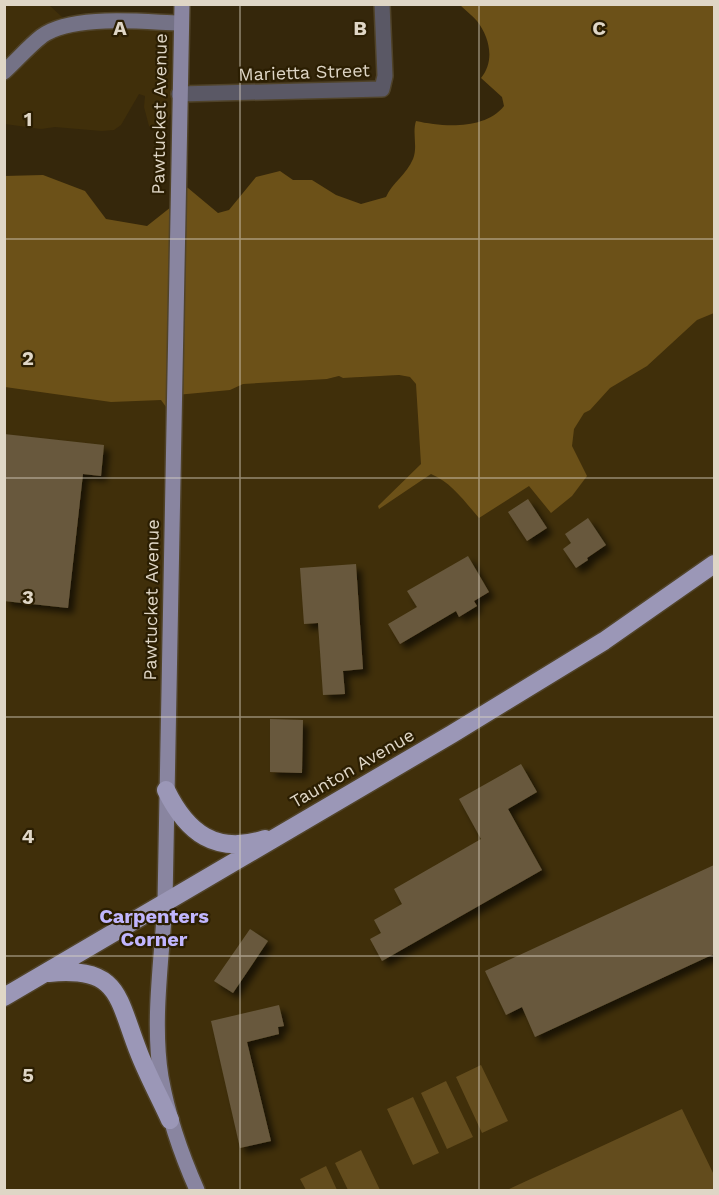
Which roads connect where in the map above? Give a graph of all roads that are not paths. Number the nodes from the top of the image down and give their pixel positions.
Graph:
1 (182, 4) edge
2 (382, 4) edge
3 (180, 23) junction
4 (4, 72) edge
5 (179, 94) junction
6 (714, 564) edge
7 (166, 790) junction
8 (279, 835) junction
9 (165, 902) junction
10 (44, 973) junction
11 (4, 997) edge
12 (170, 1120) junction
13 (197, 1191) edge

1 - 3 main road, Pawtucket Avenue
2 - 5 street, Marietta Street
3 - 4 street
3 - 5 main road, Pawtucket Avenue
5 - 7 main road, Pawtucket Avenue
6 - 8 highway, Taunton Avenue
7 - 8 highway
7 - 9 main road, Pawtucket Avenue
8 - 9 highway, Taunton Avenue
9 - 10 highway, Taunton Avenue
9 - 12 main road, Pawtucket Avenue
10 - 11 highway, Taunton Avenue
10 - 12 highway
12 - 13 main road, Pawtucket Avenue

